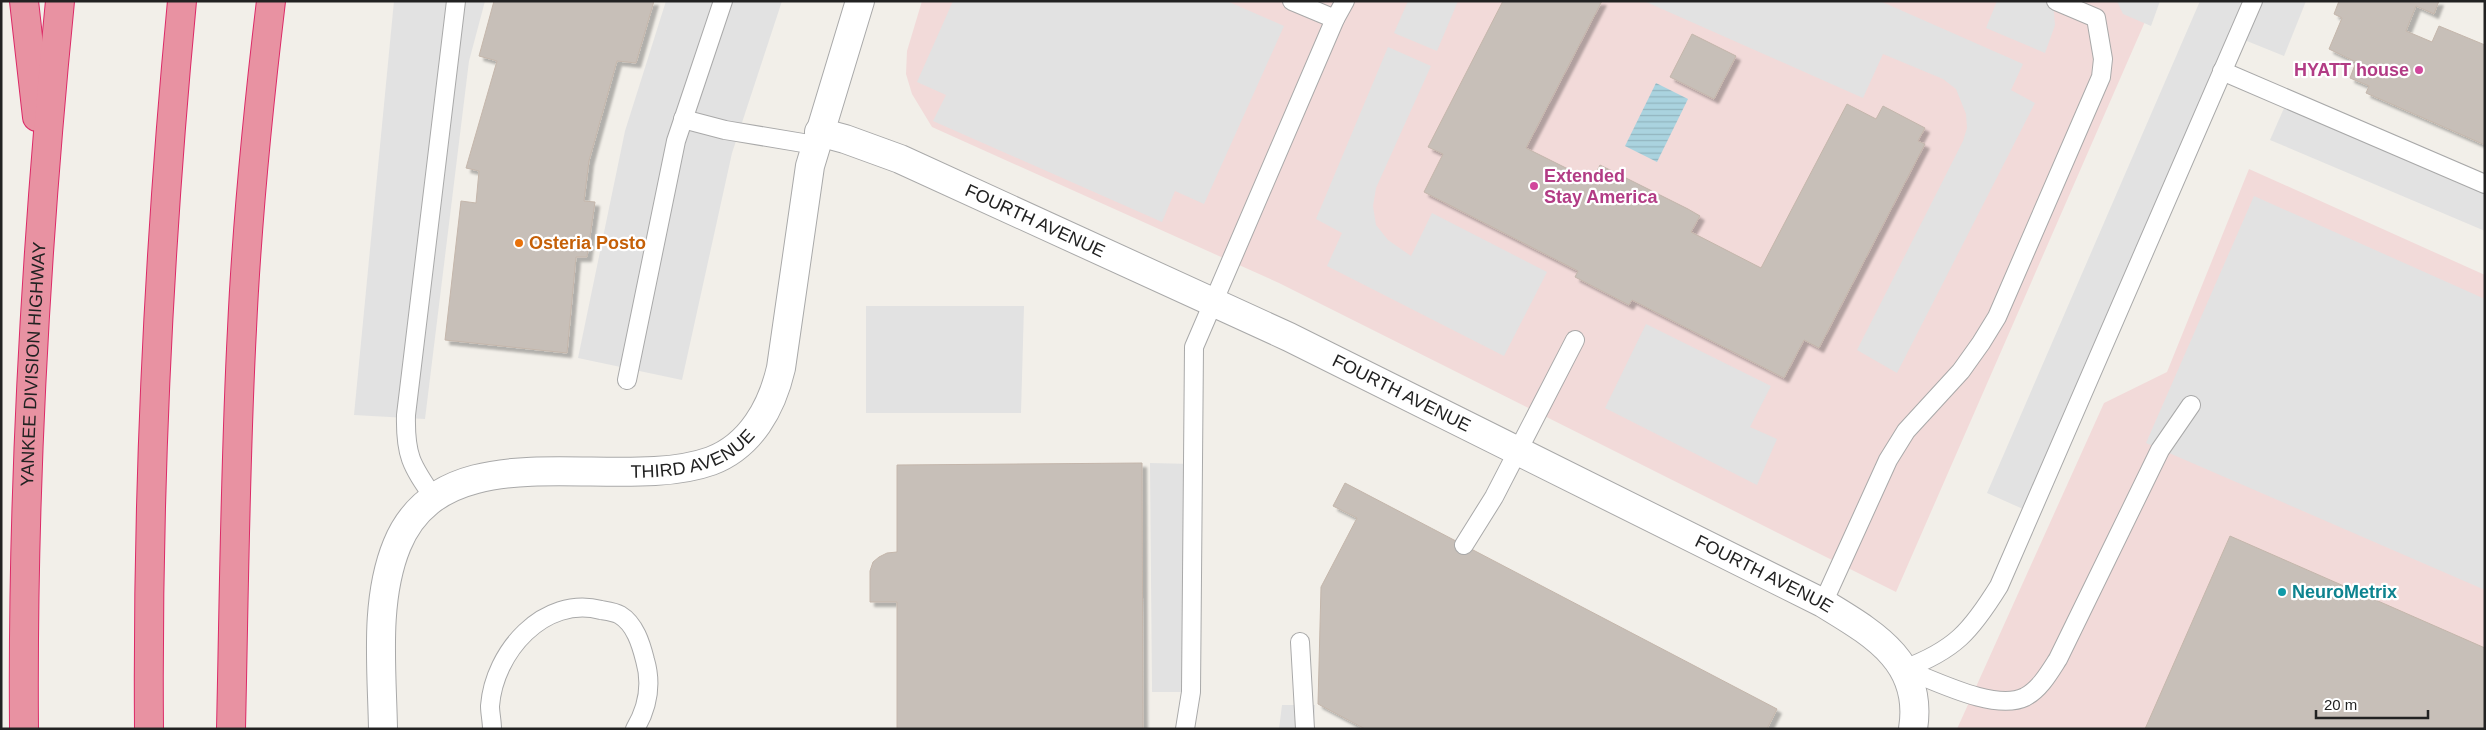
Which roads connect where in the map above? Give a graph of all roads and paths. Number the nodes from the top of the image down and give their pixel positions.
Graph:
1 (24, 1) edge
2 (60, 1) edge
3 (182, 1) edge
4 (270, 1) edge
5 (456, 1) edge
6 (723, 1) edge
7 (860, 1) edge
8 (1292, 1) edge
9 (1330, 1) edge
10 (1345, 1) edge
11 (2056, 1) edge
12 (2253, 1) edge
13 (1335, 19) junction
14 (2222, 71) junction
15 (683, 119) junction
16 (817, 138) junction
17 (44, 181) junction
18 (2485, 184) edge
19 (1213, 302) junction
20 (1575, 340) dead end
21 (627, 380) dead end
22 (2191, 405) dead end
23 (1517, 451) junction
24 (434, 498) junction
25 (1464, 545) dead end
26 (1823, 603) junction
27 (1300, 642) dead end
28 (1904, 669) junction
29 (24, 729) edge
30 (149, 729) edge
31 (232, 729) edge
32 (383, 729) edge
33 (492, 729) edge
34 (635, 729) edge
35 (1185, 729) edge
36 (1305, 729) edge
37 (1913, 729) edge

1 - 17 highway
2 - 17 highway, YANKEE DIVISION HIGHWAY
3 - 30 highway
4 - 31 highway
5 - 24 lane
6 - 15 lane
7 - 16 street, THIRD AVENUE
8 - 13 lane
9 - 13 lane
10 - 13 lane
11 - 26 lane
12 - 14 lane
13 - 19 lane
14 - 18 lane
14 - 28 lane
15 - 16 lane
15 - 21 lane
16 - 19 street, FOURTH AVENUE
16 - 24 street, THIRD AVENUE
17 - 29 highway, YANKEE DIVISION HIGHWAY
19 - 23 street, FOURTH AVENUE
19 - 35 lane
20 - 23 lane
22 - 28 lane
23 - 25 lane
23 - 26 street, FOURTH AVENUE
24 - 32 street, THIRD AVENUE
26 - 28 street, FOURTH AVENUE
27 - 36 lane
28 - 37 street, FOURTH AVENUE
33 - 34 lane

